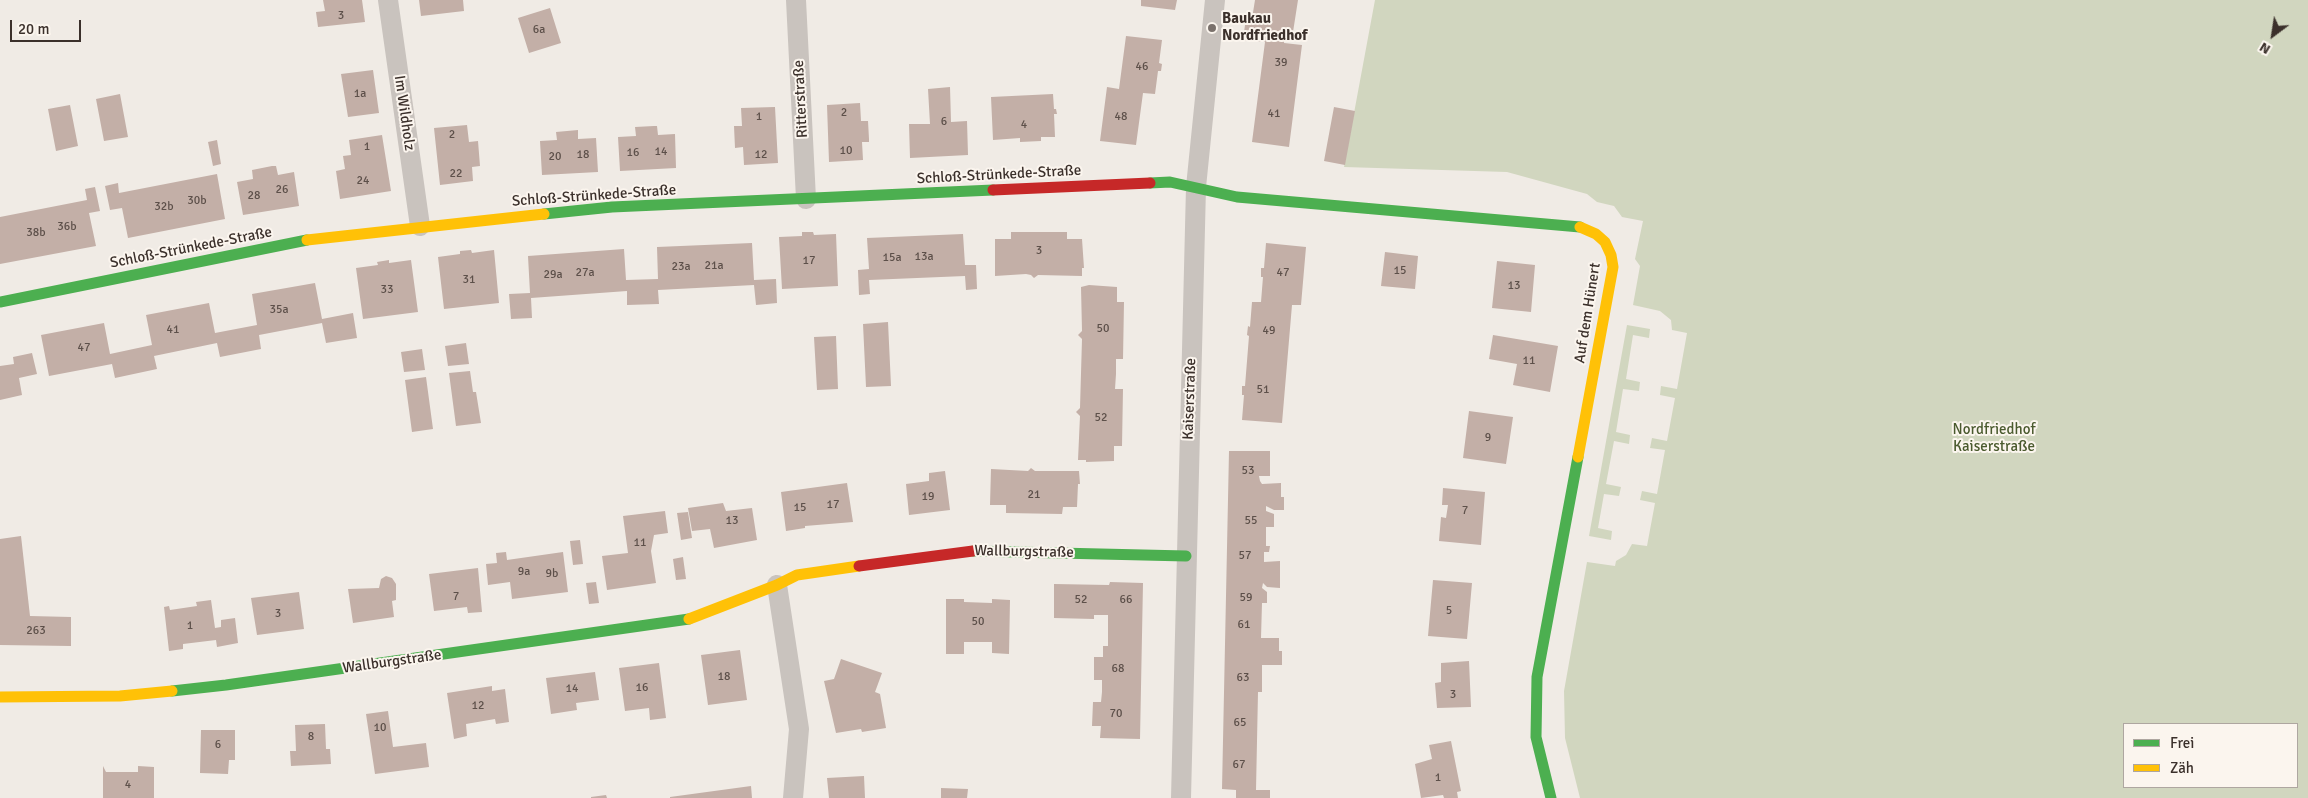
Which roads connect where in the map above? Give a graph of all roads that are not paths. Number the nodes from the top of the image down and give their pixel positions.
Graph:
1 (388, 0) edge
2 (796, 0) edge
3 (1215, 0) edge
4 (1196, 187) junction
5 (806, 199) junction
6 (420, 226) junction
7 (0, 302) edge
8 (1186, 556) junction
9 (777, 585) junction
10 (0, 697) edge
11 (793, 798) edge
12 (1181, 798) edge
13 (1551, 798) edge

1 - 6 street, Im Wildholz
2 - 5 street, Ritterstraße
3 - 4 street, Kaiserstraße
4 - 5 street, Schloß-Strünkede-Straße
4 - 8 street, Kaiserstraße
4 - 13 street, Auf dem Hünert
5 - 6 street, Schloß-Strünkede-Straße
6 - 7 street, Schloß-Strünkede-Straße
8 - 9 street, Wallburgstraße
8 - 12 street, Kaiserstraße
9 - 10 street, Wallburgstraße
9 - 11 street

